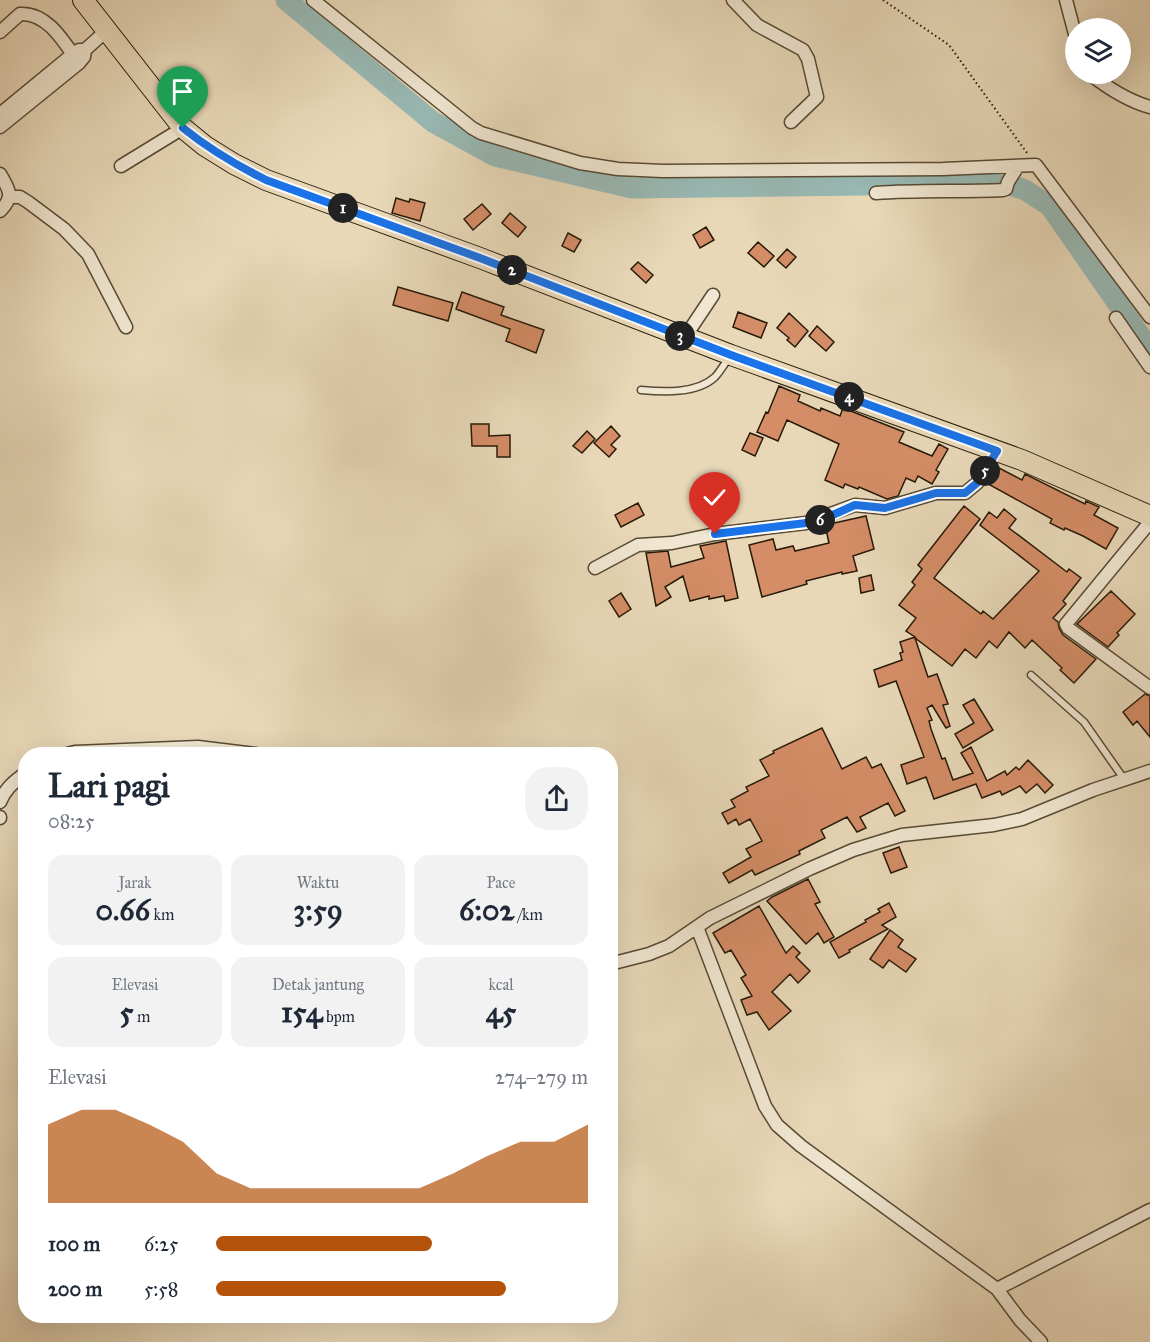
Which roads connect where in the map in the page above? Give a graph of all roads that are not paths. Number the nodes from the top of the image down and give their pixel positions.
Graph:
1 (83, 0) edge
2 (313, 0) edge
3 (733, 0) edge
4 (1066, 0) edge
5 (1071, 18) edge
6 (107, 30) junction
7 (0, 32) edge
8 (76, 58) junction
9 (1104, 84) edge
10 (1150, 107) edge
11 (0, 114) edge
12 (790, 122) dead end
13 (0, 127) edge
14 (183, 128) junction
15 (121, 166) dead end
16 (1018, 166) junction
17 (0, 174) edge
18 (876, 193) dead end
19 (10, 197) junction
20 (0, 211) edge
21 (713, 295) dead end
22 (1150, 317) edge
23 (1116, 318) dead end
24 (126, 327) dead end
25 (685, 338) junction
26 (731, 355) junction
27 (1150, 366) edge
28 (640, 390) dead end
29 (997, 451) junction
30 (1150, 516) edge
31 (1150, 522) edge
32 (595, 568) dead end
33 (1031, 675) dead end
34 (1150, 688) edge
35 (1150, 771) edge
36 (18, 779) edge
37 (1124, 779) junction
38 (0, 802) edge
39 (697, 927) junction
40 (618, 962) edge
41 (1150, 1210) edge
42 (997, 1289) junction
43 (1041, 1342) edge

1 - 6 main road
2 - 16 street
3 - 12 street
4 - 5 street
6 - 8 street
6 - 14 main road
7 - 8 street
8 - 11 street
8 - 13 street
9 - 10 street
14 - 15 street
14 - 25 main road
16 - 18 street
16 - 22 street
17 - 19 street
19 - 20 street
19 - 24 street
21 - 25 street
23 - 27 street
25 - 26 main road
26 - 28 lane
26 - 29 main road
29 - 30 main road
29 - 32 street
31 - 34 street
33 - 37 lane
35 - 37 street
36 - 38 street
37 - 39 street
39 - 40 street
39 - 42 street
41 - 42 street
42 - 43 street

